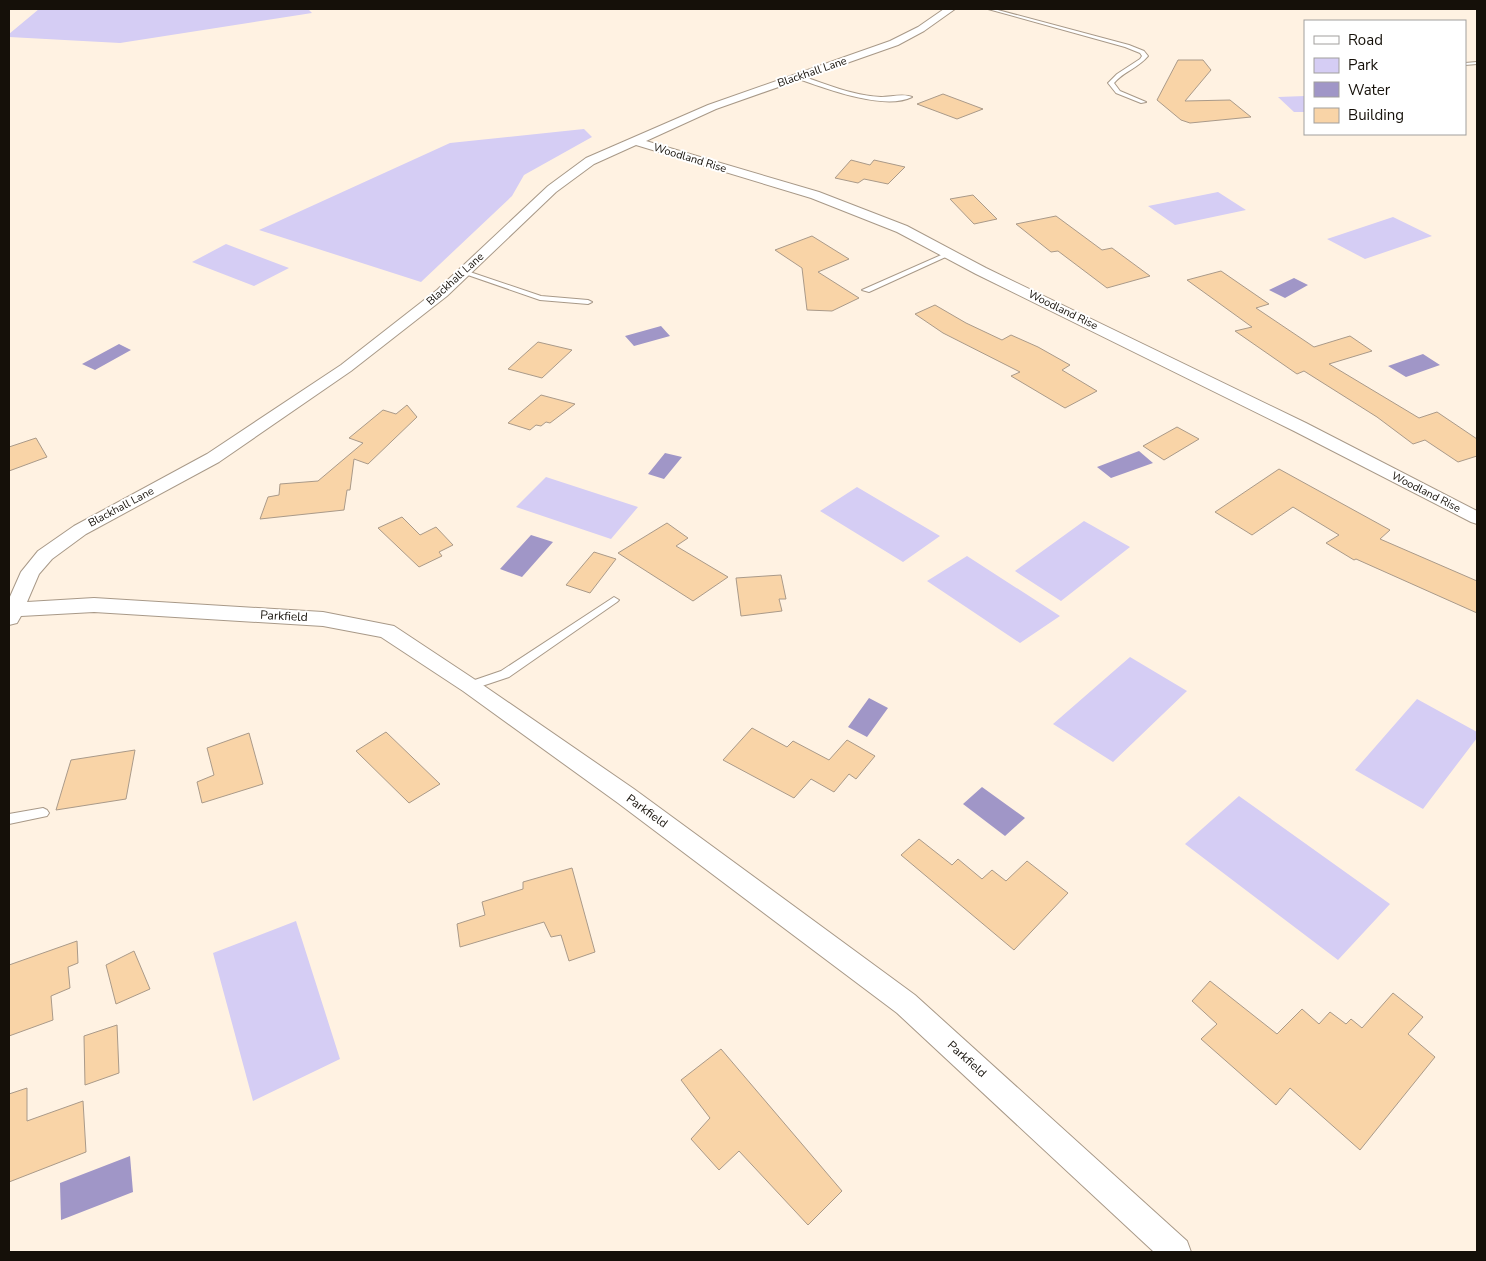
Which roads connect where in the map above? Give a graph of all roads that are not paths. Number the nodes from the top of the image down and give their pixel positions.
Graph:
1 (950, 9) edge
2 (990, 9) edge
3 (798, 77) junction
4 (909, 97) dead end
5 (1143, 102) dead end
6 (634, 141) junction
7 (948, 254) junction
8 (464, 272) junction
9 (866, 290) dead end
10 (588, 302) dead end
11 (1477, 518) edge
12 (614, 600) dead end
13 (11, 613) edge
14 (470, 686) junction
15 (43, 813) dead end
16 (9, 819) edge
17 (1176, 1252) edge

1 - 3 street, Blackhall Lane
2 - 5 lane
3 - 4 lane
3 - 6 street, Blackhall Lane
6 - 7 street, Woodland Rise
6 - 8 street, Blackhall Lane
7 - 9 lane
7 - 11 street, Woodland Rise
8 - 10 lane
8 - 13 street, Blackhall Lane
12 - 14 lane
13 - 14 street, Parkfield
14 - 17 street, Parkfield
15 - 16 lane

